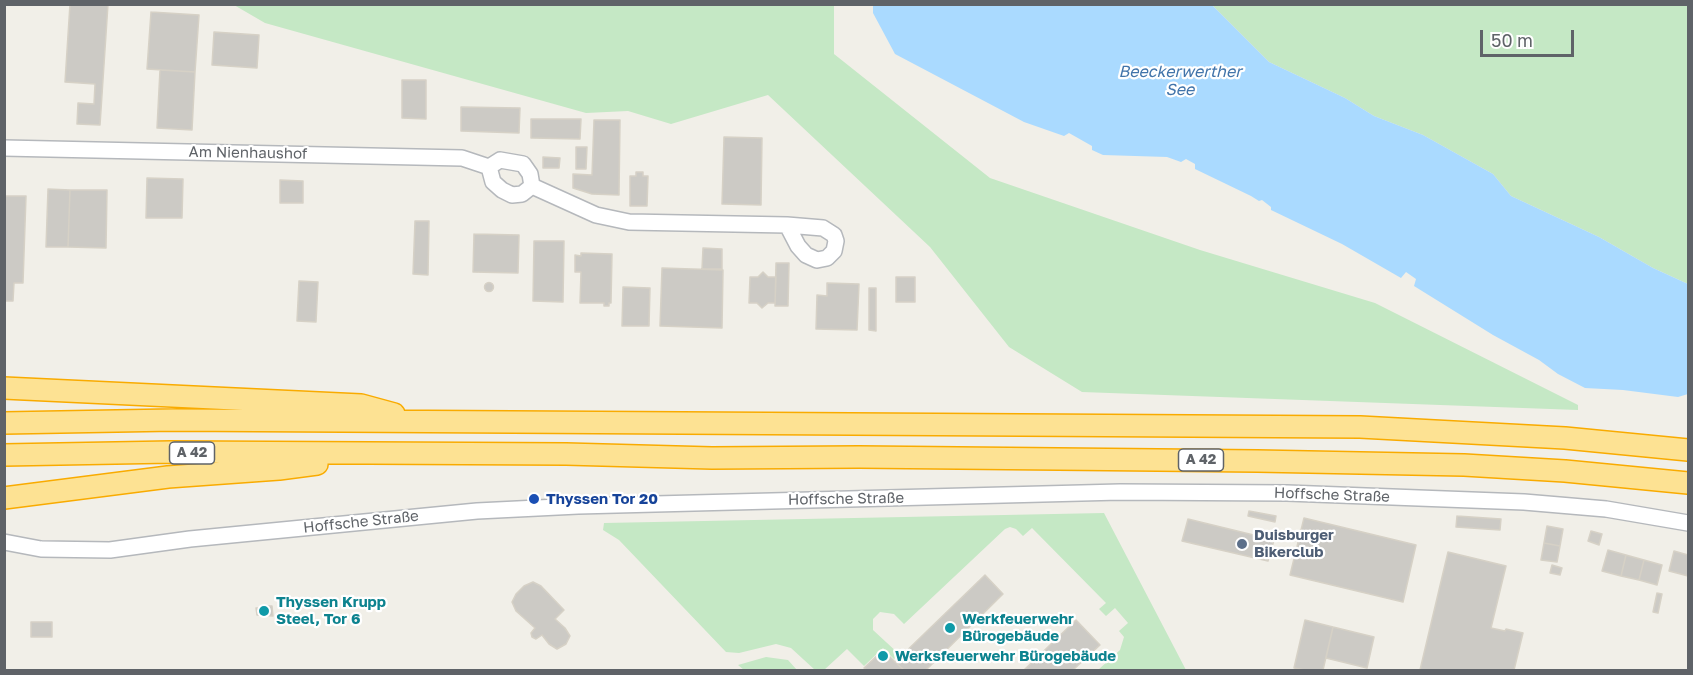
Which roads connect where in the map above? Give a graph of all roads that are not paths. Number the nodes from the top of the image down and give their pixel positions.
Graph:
1 (4, 148) edge
2 (489, 167) junction
3 (532, 186) junction
4 (788, 225) dead end
5 (4, 388) edge
6 (418, 421) junction
7 (4, 423) edge
8 (1689, 450) edge
9 (379, 454) junction
10 (4, 455) edge
11 (1689, 483) edge
12 (4, 498) edge
13 (1689, 523) edge
14 (4, 542) edge

1 - 2 street, Am Nienhaushof
2 - 3 street, Am Nienhaushof
2 - 3 street
3 - 4 street
5 - 6 highway
6 - 7 highway, A 42
6 - 8 highway, A 42
9 - 10 highway, A 42
9 - 11 highway, A 42
9 - 12 highway
13 - 14 street, Hoffsche Straße

